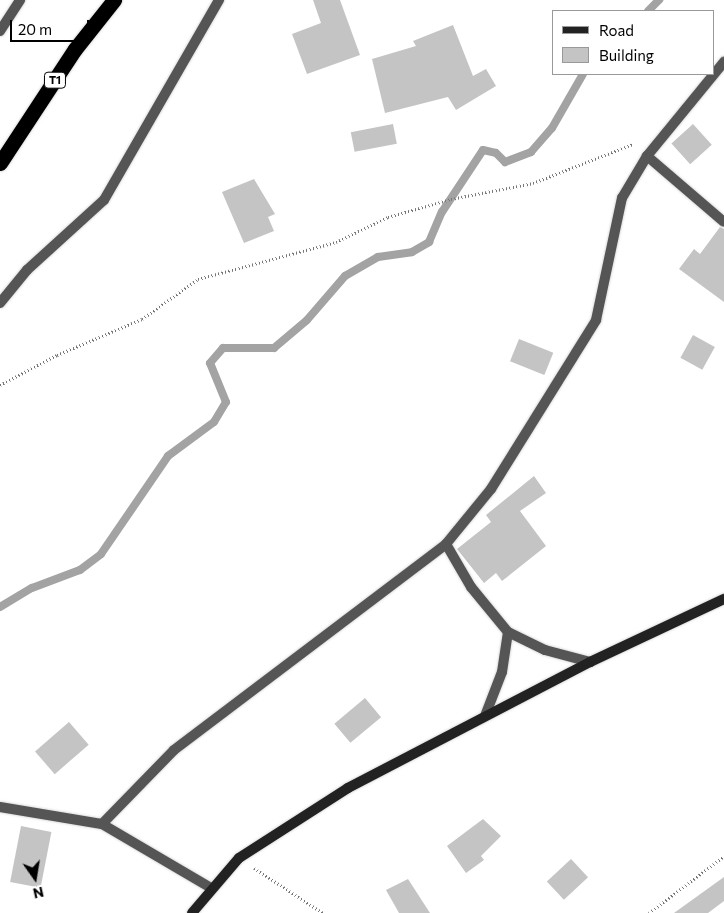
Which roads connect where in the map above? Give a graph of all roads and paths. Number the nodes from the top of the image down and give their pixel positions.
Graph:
1 (20, 0) edge
2 (114, 0) edge
3 (219, 0) edge
4 (0, 32) edge
5 (724, 62) edge
6 (714, 74) edge
7 (713, 75) edge
8 (665, 134) junction
9 (647, 156) junction
10 (0, 164) edge
11 (724, 222) edge
12 (0, 303) edge
13 (0, 386) edge
14 (446, 544) junction
15 (724, 599) edge
16 (508, 632) junction
17 (590, 662) junction
18 (485, 716) junction
19 (0, 808) edge
20 (102, 824) junction
21 (724, 856) edge
22 (239, 858) junction
23 (211, 888) junction
24 (192, 913) edge
25 (323, 913) edge
26 (649, 913) edge

1 - 4 street
2 - 10 highway, T1
3 - 12 street
5 - 6 street
7 - 8 street
8 - 9 street
8 - 13 path
9 - 11 street
9 - 14 street
14 - 16 street
14 - 20 street
15 - 17 street
16 - 17 street
16 - 18 street
17 - 18 street
18 - 22 street
19 - 20 street
20 - 23 street
21 - 26 path
22 - 23 street
22 - 25 path
23 - 24 street

